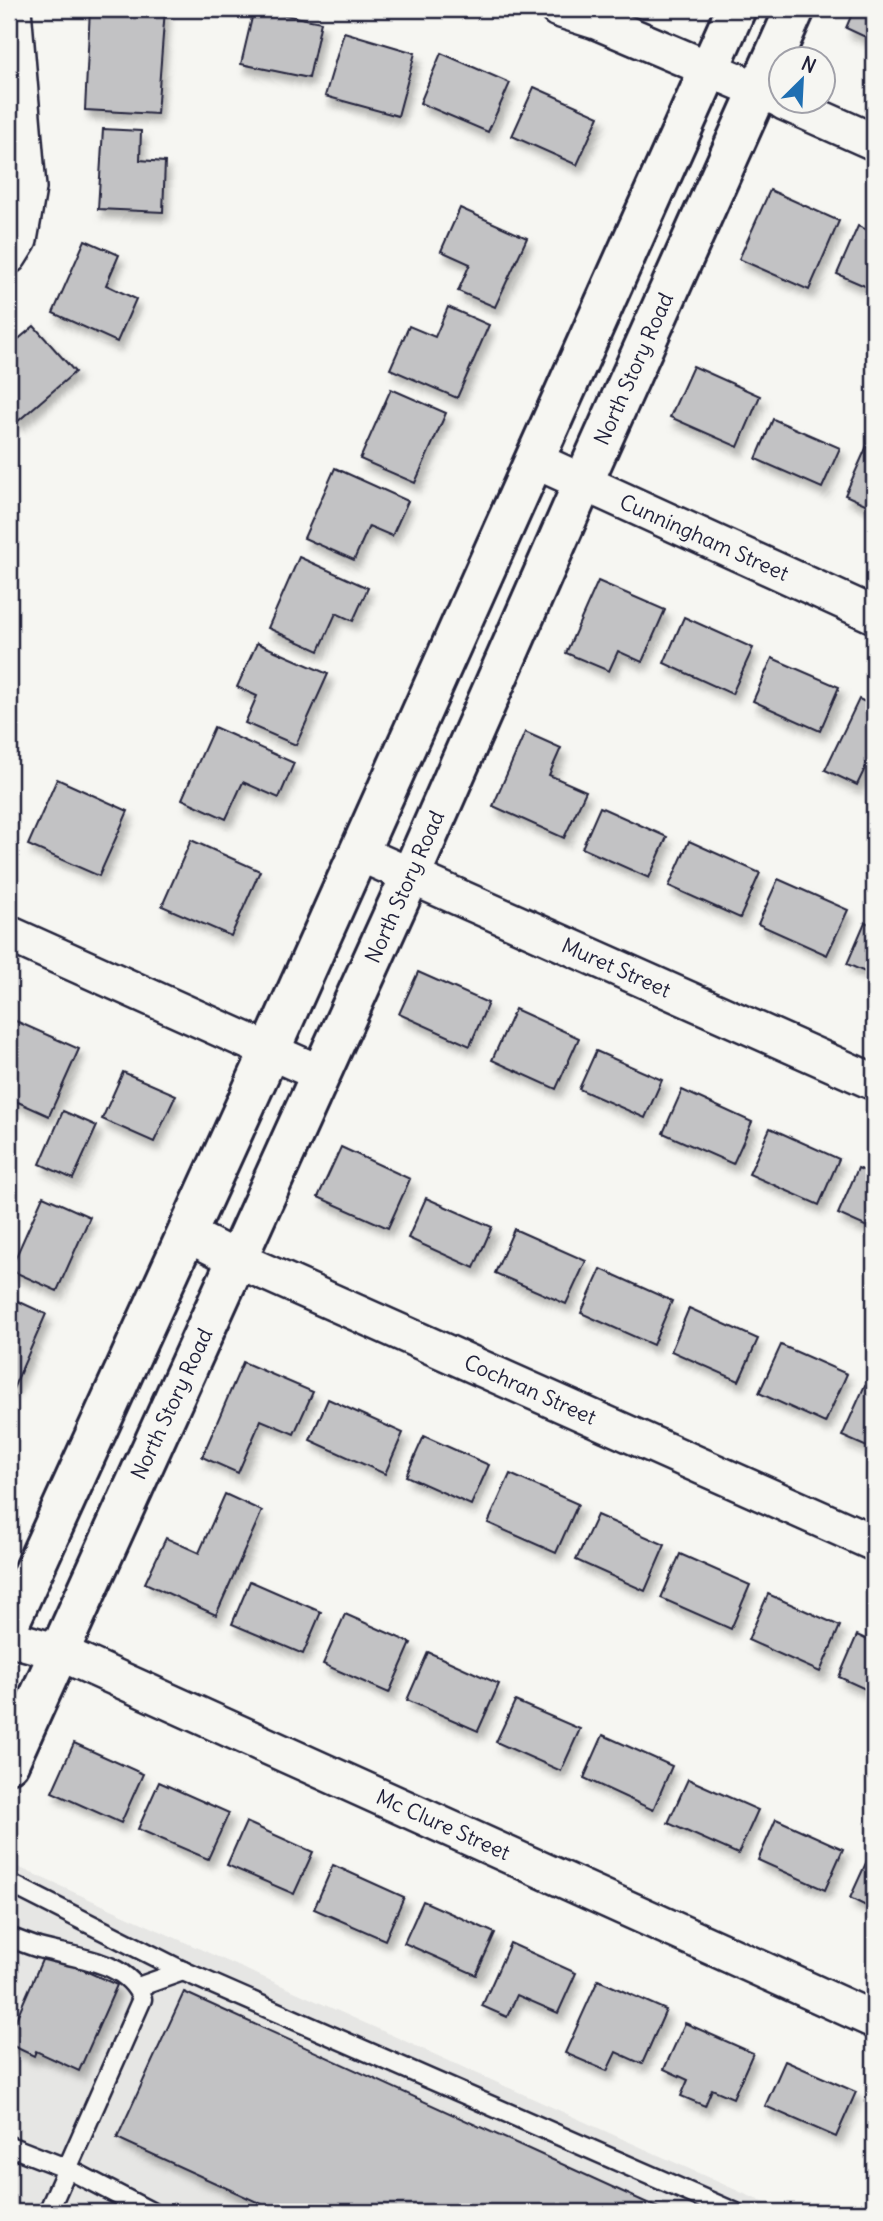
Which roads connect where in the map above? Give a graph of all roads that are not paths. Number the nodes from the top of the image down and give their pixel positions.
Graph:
1 (13, 9) edge
2 (558, 9) edge
3 (736, 9) edge
4 (795, 9) edge
5 (787, 46) edge
6 (710, 68) junction
7 (768, 94) edge
8 (768, 111) edge
9 (817, 116) edge
10 (874, 142) edge
11 (9, 256) edge
12 (534, 460) junction
13 (583, 483) junction
14 (874, 615) edge
15 (359, 853) junction
16 (410, 877) junction
17 (9, 934) edge
18 (270, 1051) junction
19 (321, 1074) junction
20 (874, 1082) edge
21 (187, 1234) junction
22 (238, 1261) junction
23 (874, 1543) edge
24 (9, 1624) edge
25 (9, 1638) edge
26 (59, 1652) junction
27 (9, 1763) edge
28 (9, 1883) edge
29 (9, 1937) edge
30 (183, 1970) junction
31 (138, 1987) junction
32 (874, 2020) edge
33 (9, 2146) edge
34 (68, 2169) junction
35 (48, 2212) edge
36 (151, 2212) edge
37 (734, 2212) edge

1 - 11 street
2 - 6 street
3 - 6 main road
4 - 5 main road, North Story Road
6 - 7 street
6 - 12 main road
8 - 13 main road, North Story Road
9 - 10 street
12 - 13 street, Cunningham Street
12 - 15 main road
13 - 14 street, Cunningham Street
13 - 16 main road, North Story Road
15 - 16 street, Muret Street
15 - 18 main road
16 - 19 main road, North Story Road
16 - 20 street, Muret Street
17 - 18 street
18 - 19 street
18 - 21 main road
19 - 22 main road, North Story Road
21 - 22 street, Cochran Street
21 - 24 main road
22 - 23 street, Cochran Street
22 - 26 main road, North Story Road
25 - 26 street, Mc Clure Street
26 - 27 main road, North Story Road
26 - 32 street, Mc Clure Street
28 - 30 lane
29 - 31 lane
30 - 31 lane
30 - 37 lane
31 - 34 lane
33 - 34 lane
34 - 35 lane
34 - 36 lane

